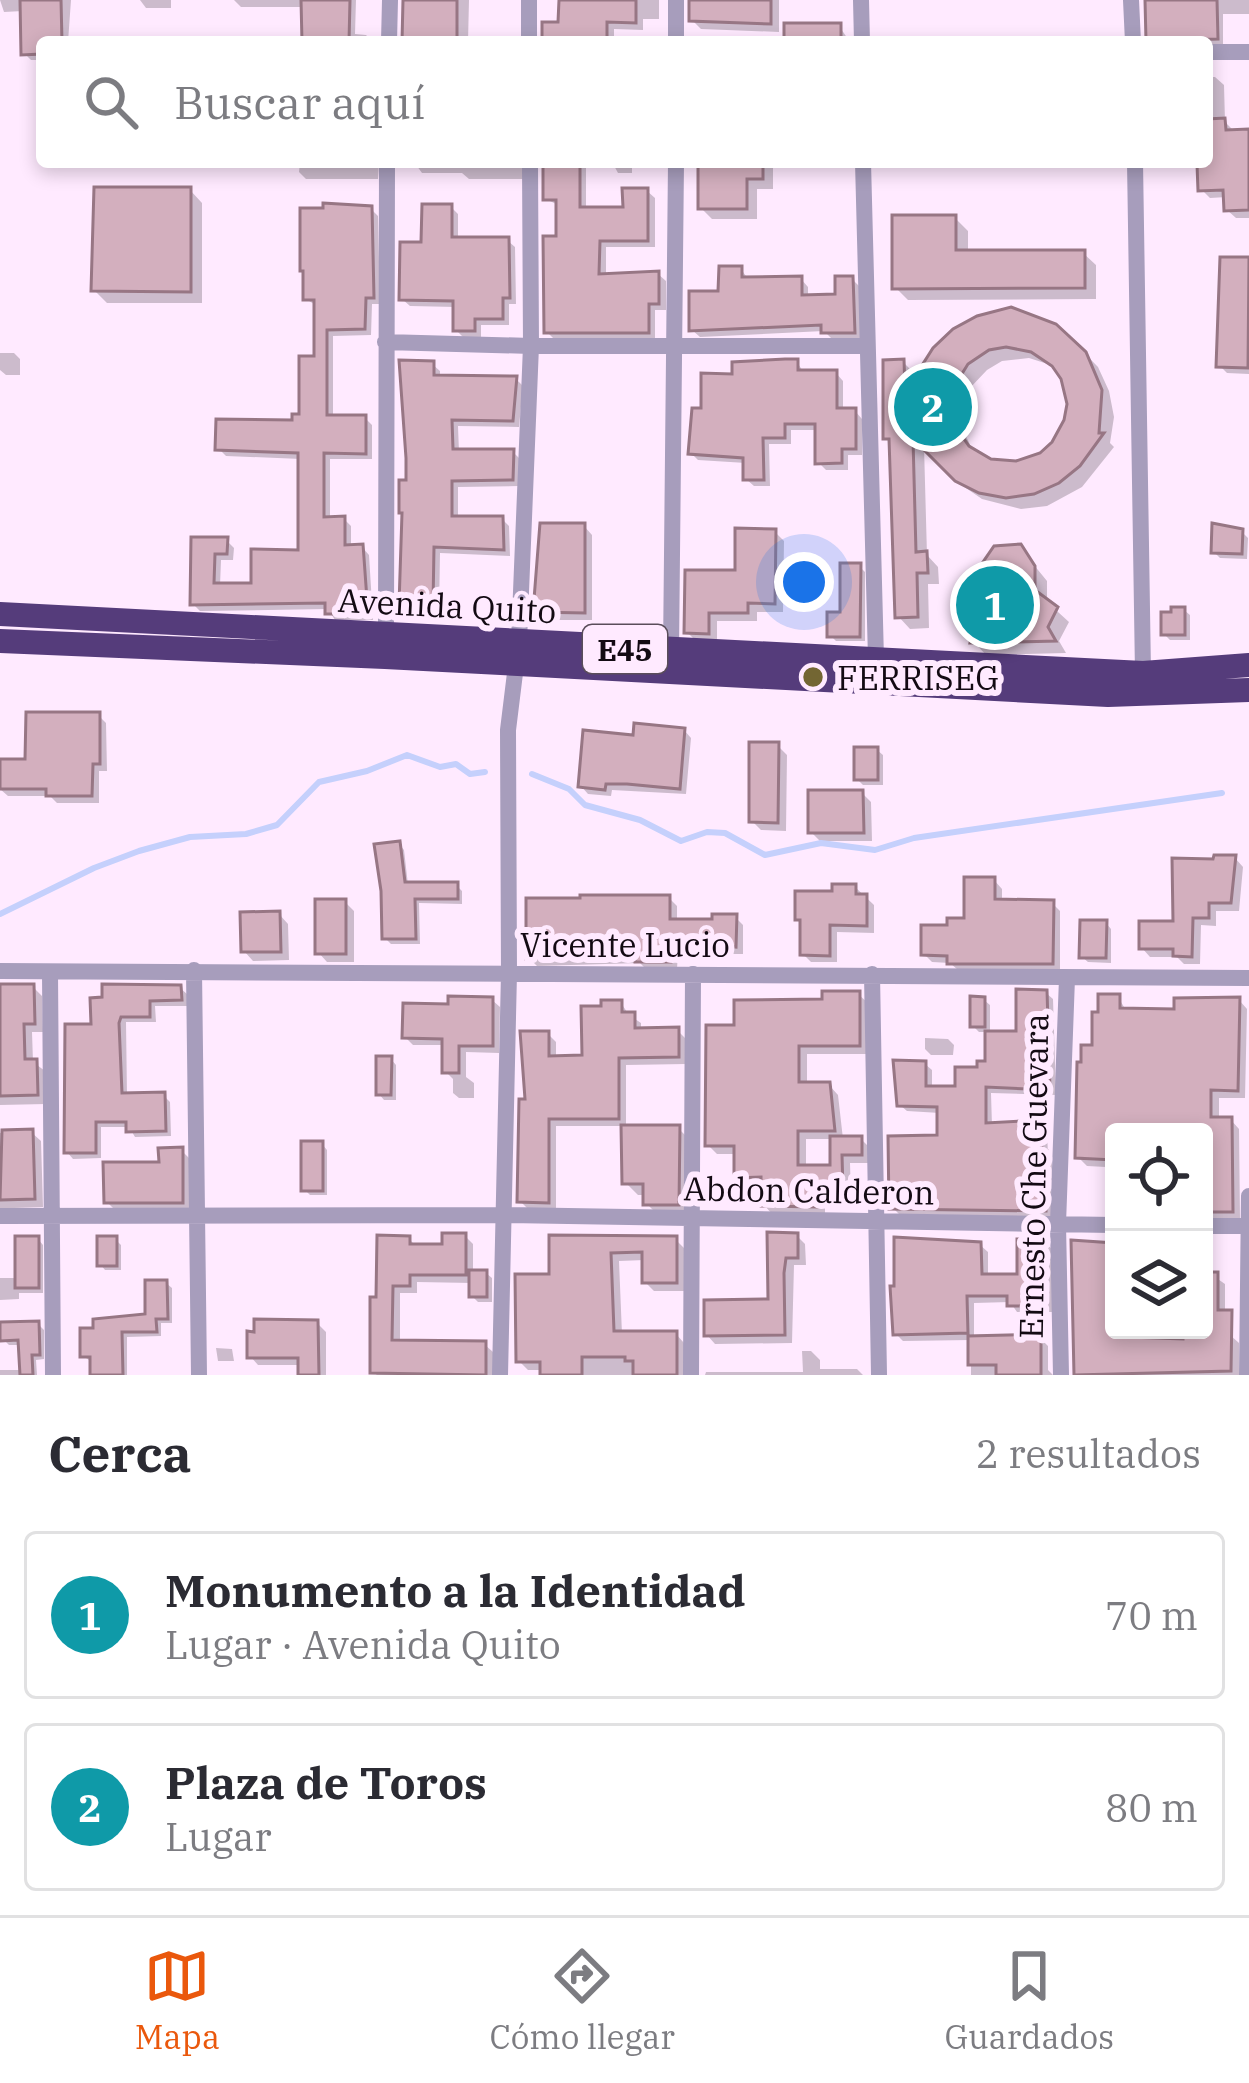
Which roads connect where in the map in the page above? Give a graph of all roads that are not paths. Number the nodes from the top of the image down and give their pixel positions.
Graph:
1 (389, 0) edge
2 (529, 0) edge
3 (676, 0) edge
4 (861, 0) edge
5 (1131, 0) edge
6 (389, 36) edge
7 (529, 36) edge
8 (676, 36) edge
9 (862, 36) edge
10 (1132, 36) edge
11 (1213, 52) edge
12 (1249, 52) edge
13 (387, 168) edge
14 (530, 168) edge
15 (676, 168) edge
16 (863, 168) edge
17 (1135, 168) edge
18 (385, 342) junction
19 (531, 346) junction
20 (866, 346) junction
21 (675, 347) junction
22 (0, 614) edge
23 (386, 634) junction
24 (0, 641) edge
25 (671, 652) junction
26 (518, 653) junction
27 (876, 659) junction
28 (1249, 665) edge
29 (1143, 674) junction
30 (1249, 690) edge
31 (194, 970) junction
32 (0, 971) edge
33 (50, 972) junction
34 (509, 974) junction
35 (693, 974) junction
36 (872, 974) junction
37 (1067, 978) junction
38 (1249, 978) edge
39 (1249, 1196) edge
40 (504, 1214) junction
41 (54, 1215) junction
42 (0, 1216) edge
43 (200, 1216) junction
44 (694, 1217) junction
45 (874, 1221) junction
46 (1058, 1224) junction
47 (1105, 1225) edge
48 (1213, 1226) edge
49 (1249, 1226) edge
50 (53, 1375) edge
51 (199, 1375) edge
52 (500, 1375) edge
53 (691, 1375) edge
54 (879, 1375) edge
55 (1061, 1375) edge
56 (1247, 1375) edge

1 - 6 street
2 - 7 street
3 - 8 street
4 - 9 street
5 - 10 street
11 - 12 street
13 - 18 street
14 - 19 street
15 - 21 street
16 - 20 street
17 - 29 street
18 - 19 street
18 - 23 street
19 - 21 street
19 - 26 street
20 - 21 street
20 - 27 street
21 - 25 street
22 - 23 highway, Avenida Quito / E45
23 - 26 highway, Avenida Quito / E45
24 - 26 highway, Avenida Quito / E45
25 - 26 highway, Avenida Quito / E45
25 - 27 highway, Avenida Quito / E45
26 - 30 highway, Avenida Quito / E45
26 - 34 street
27 - 29 highway, Avenida Quito / E45
28 - 29 highway, Avenida Quito / E45
31 - 33 street, Vicente Lucio
31 - 34 street, Vicente Lucio
31 - 43 street
32 - 33 street, Vicente Lucio
33 - 41 street
34 - 35 street, Vicente Lucio
34 - 40 street
35 - 36 street, Vicente Lucio
35 - 44 street
36 - 37 street, Vicente Lucio
36 - 45 street
37 - 38 street, Vicente Lucio
37 - 46 street, Ernesto Che Guevara
39 - 49 street
40 - 43 street, Abdon Calderon
40 - 44 street, Abdon Calderon
40 - 52 street
41 - 42 street, Abdon Calderon
41 - 43 street, Abdon Calderon
41 - 50 street
43 - 51 street
44 - 45 street, Abdon Calderon
44 - 53 street
45 - 46 street, Abdon Calderon
45 - 54 street
46 - 47 street, Abdon Calderon
46 - 55 street, Ernesto Che Guevara
48 - 49 street
49 - 56 street

